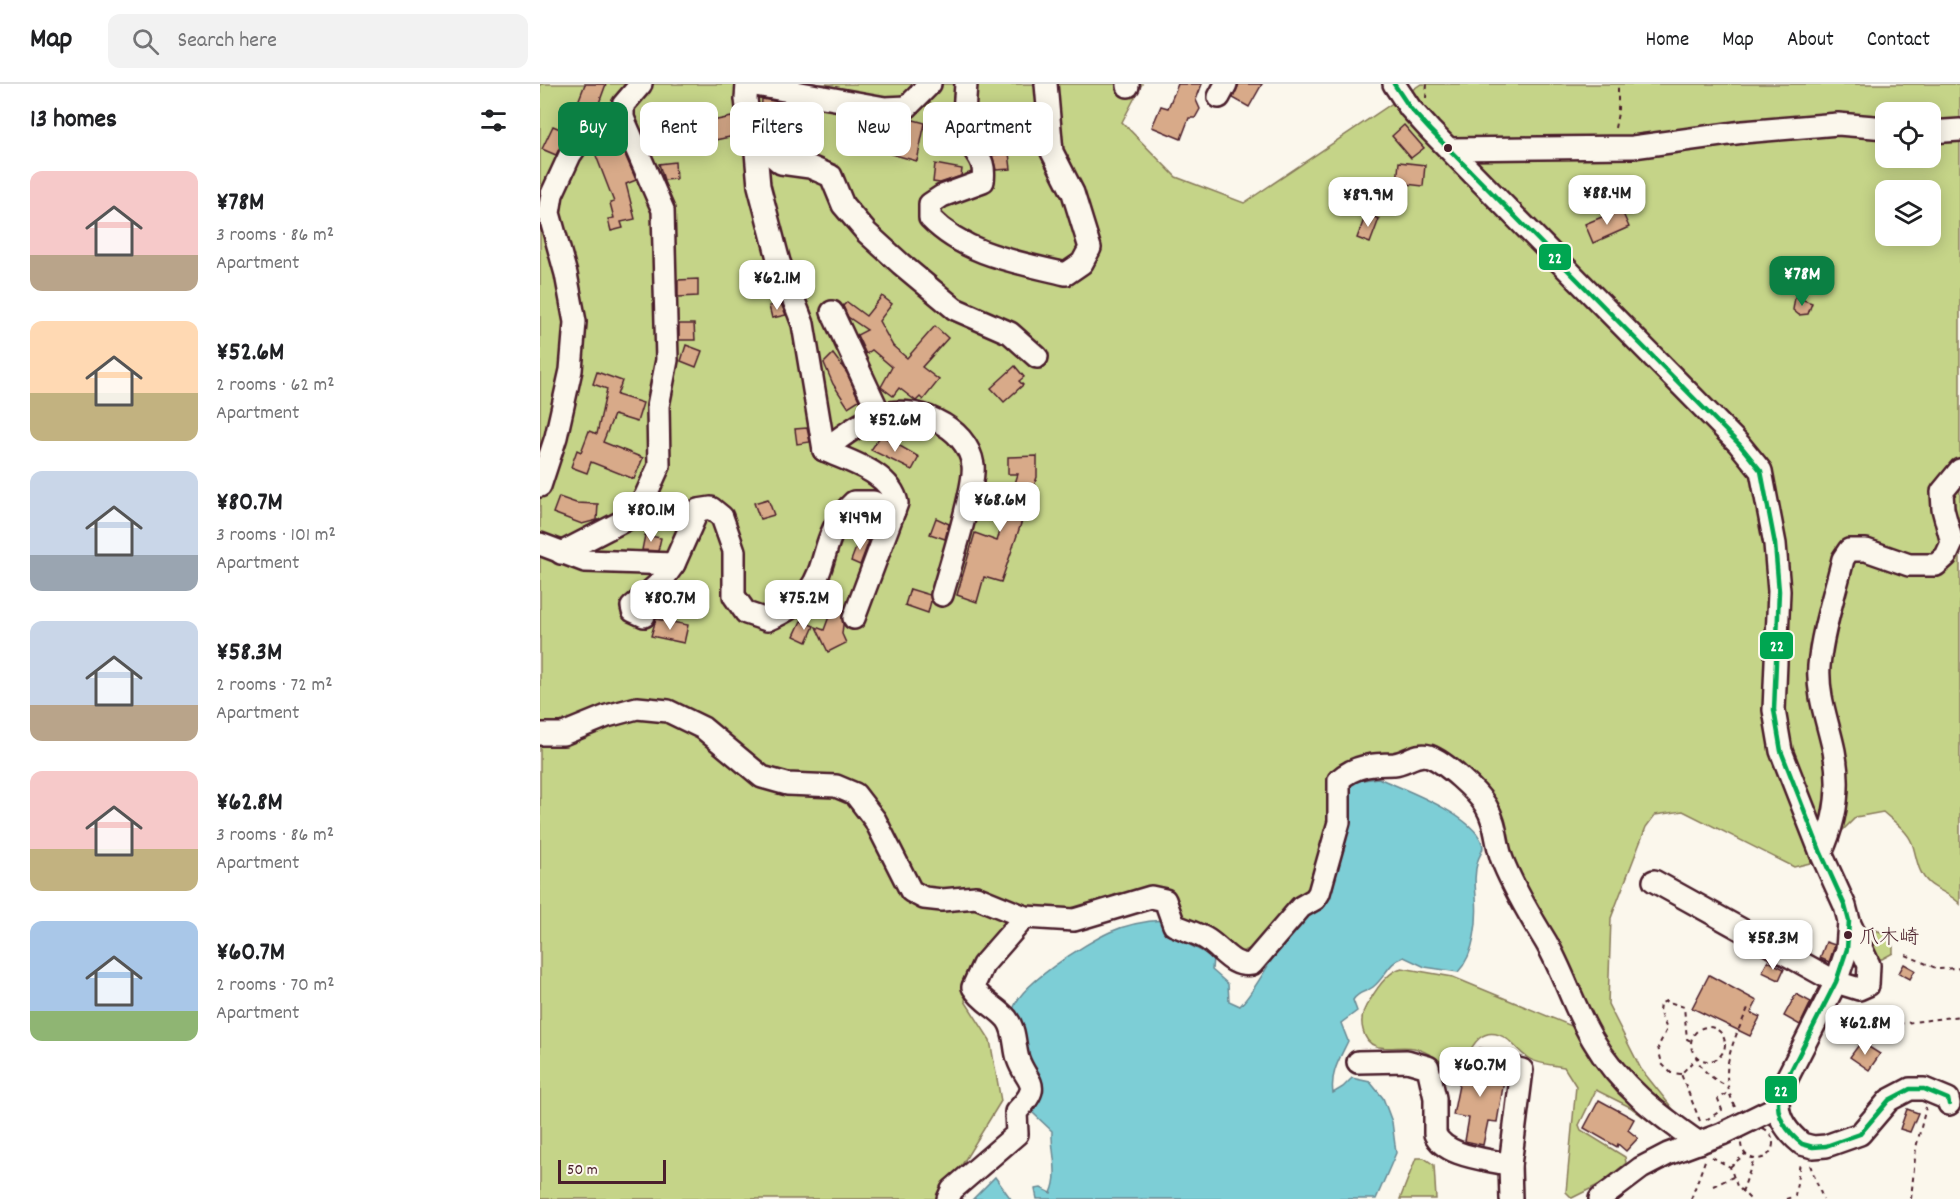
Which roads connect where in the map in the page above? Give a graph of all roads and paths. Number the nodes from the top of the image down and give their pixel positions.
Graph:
1 (641, 84) edge
2 (749, 84) edge
3 (930, 84) edge
4 (966, 84) edge
5 (1046, 84) edge
6 (1394, 84) edge
7 (1618, 84) edge
8 (626, 102) edge
9 (749, 102) edge
10 (1875, 127) edge
11 (628, 130) edge
12 (1960, 130) edge
13 (1941, 131) edge
14 (1607, 148) junction
15 (1451, 149) junction
16 (570, 156) edge
17 (756, 156) edge
18 (773, 156) edge
19 (832, 312) dead end
20 (1037, 357) dead end
21 (880, 415) junction
22 (824, 450) junction
23 (1960, 470) edge
24 (540, 486) edge
25 (894, 511) junction
26 (540, 544) edge
27 (561, 553) junction
28 (674, 564) junction
29 (942, 595) dead end
30 (644, 616) dead end
31 (854, 618) dead end
32 (540, 734) edge
33 (1821, 853) junction
34 (1654, 881) dead end
35 (1025, 917) junction
36 (1849, 921) junction
37 (1906, 955) dead end
38 (1960, 968) edge
39 (1836, 982) junction
40 (1748, 1008) dead end
41 (1960, 1016) edge
42 (1890, 1026) dead end
43 (1691, 1041) junction
44 (1723, 1049) junction
45 (1731, 1052) junction
46 (1697, 1057) junction
47 (1358, 1062) dead end
48 (1502, 1065) dead end
49 (1681, 1074) junction
50 (1727, 1086) junction
51 (1728, 1094) junction
52 (1928, 1102) dead end
53 (1949, 1104) dead end
54 (1777, 1107) junction
55 (1745, 1124) junction
56 (1699, 1143) junction
57 (1745, 1154) junction
58 (1754, 1159) junction
59 (1510, 1165) junction
60 (1730, 1167) junction
61 (1733, 1177) junction
62 (1713, 1186) dead end
63 (1742, 1192) junction
64 (1795, 1196) junction
65 (948, 1199) edge
66 (1511, 1199) edge
67 (1600, 1199) edge
68 (1691, 1199) edge
69 (1750, 1199) edge
70 (1786, 1199) edge
71 (1798, 1199) edge
72 (1823, 1199) edge
73 (1911, 1199) edge

1 - 8 street
2 - 3 street
2 - 9 street
4 - 5 street
6 - 15 street
7 - 14 path
10 - 14 street
11 - 27 street
12 - 13 street
14 - 15 street
15 - 33 street
16 - 24 street
17 - 22 street
18 - 20 street
19 - 21 street
21 - 22 street
21 - 29 street
22 - 25 street
23 - 33 street
25 - 28 street
25 - 31 street
26 - 27 street
27 - 28 street
28 - 30 street
32 - 35 street
33 - 36 street
34 - 39 street
35 - 56 street
35 - 65 street
36 - 39 street
36 - 39 street
37 - 38 path
39 - 54 street
40 - 45 path
41 - 42 path
43 - 44 path
43 - 46 path
43 - 49 path
44 - 45 path
44 - 46 path
45 - 50 path
46 - 49 path
46 - 50 path
47 - 59 street
48 - 59 street
49 - 51 path
50 - 51 path
51 - 55 path
52 - 73 path
53 - 54 street
54 - 55 street
55 - 56 street
56 - 67 street
57 - 58 path
57 - 58 path
57 - 60 path
58 - 63 path
59 - 66 street
60 - 61 path
60 - 68 path
61 - 62 path
61 - 63 path
63 - 69 path
64 - 70 path
64 - 71 path
64 - 72 path

